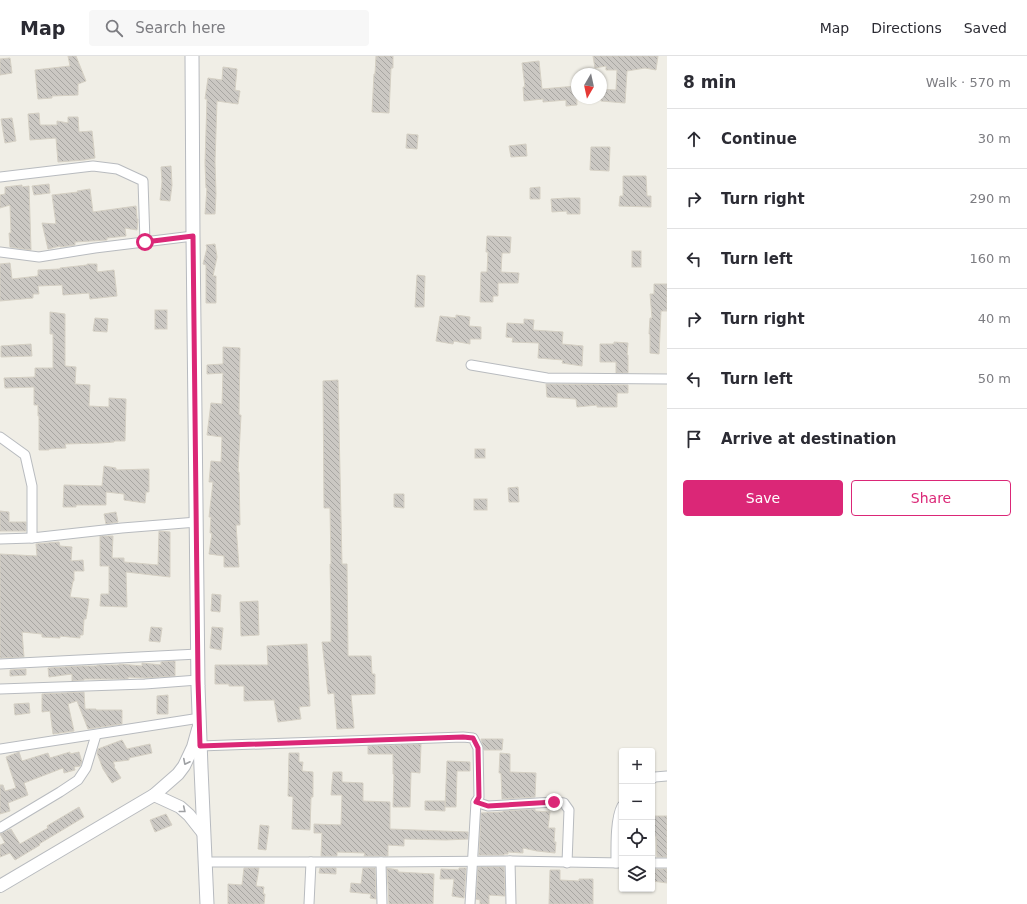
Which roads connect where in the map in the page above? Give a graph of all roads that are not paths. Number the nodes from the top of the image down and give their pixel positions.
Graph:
1 (192, 56) edge
2 (0, 177) edge
3 (193, 236) junction
4 (145, 242) junction
5 (0, 252) edge
6 (471, 365) dead end
7 (667, 379) edge
8 (0, 437) edge
9 (197, 522) junction
10 (32, 538) junction
11 (0, 539) edge
12 (198, 654) junction
13 (0, 664) edge
14 (198, 680) junction
15 (0, 689) edge
16 (200, 722) junction
17 (96, 735) junction
18 (200, 746) junction
19 (0, 749) edge
20 (667, 776) edge
21 (655, 777) edge
22 (154, 795) junction
23 (476, 802) junction
24 (619, 816) edge
25 (0, 828) edge
26 (204, 834) junction
27 (510, 861) junction
28 (205, 862) junction
29 (311, 862) junction
30 (381, 862) junction
31 (473, 862) junction
32 (567, 863) junction
33 (619, 863) edge
34 (655, 863) edge
35 (667, 863) edge
36 (0, 886) edge
37 (207, 904) edge
38 (309, 904) edge
39 (382, 904) edge
40 (470, 904) edge
41 (511, 904) edge

1 - 3 main road
2 - 4 street
3 - 4 street
3 - 9 main road
4 - 5 street
6 - 7 street
8 - 10 street
9 - 10 street
9 - 12 main road
10 - 11 street
12 - 13 street
12 - 14 main road
14 - 15 street
14 - 16 main road
16 - 17 street
16 - 18 main road
16 -> 22 street
17 - 19 street
17 - 25 street
18 - 23 street
18 - 26 main road
20 - 21 street
22 -> 26 street
22 - 36 street
23 - 31 street
23 - 32 street
24 - 33 street
26 - 28 main road
27 - 31 street
27 - 32 street
27 - 41 street
28 - 29 street
28 - 37 main road
29 - 30 street
29 - 38 street
30 - 31 street
30 - 39 street
31 - 40 street
32 - 33 street
34 - 35 street

